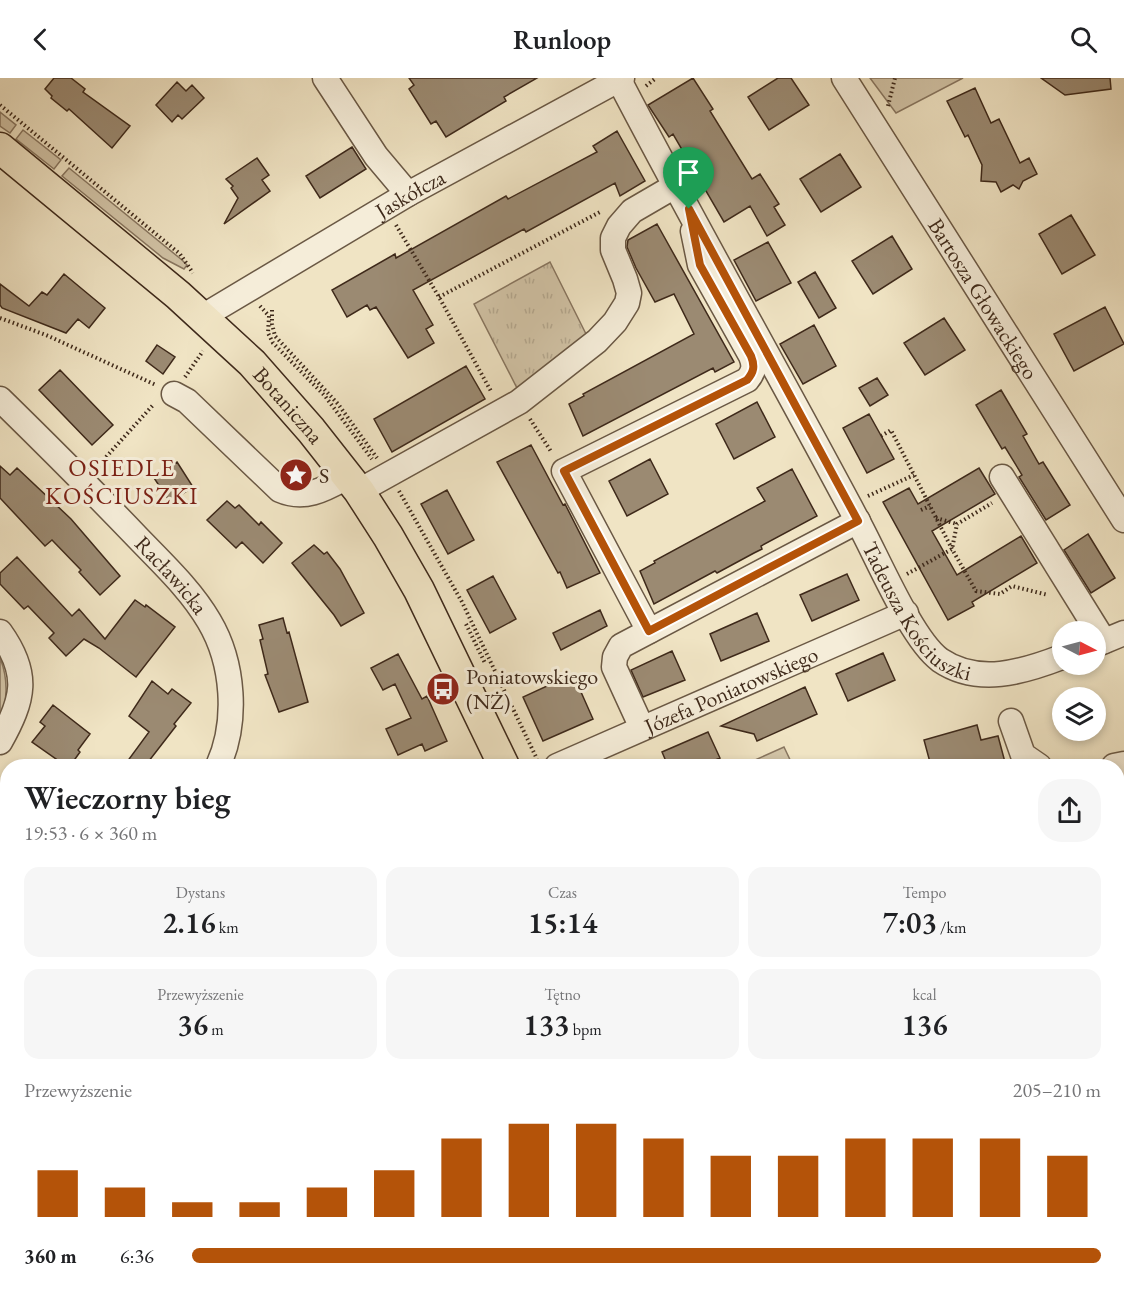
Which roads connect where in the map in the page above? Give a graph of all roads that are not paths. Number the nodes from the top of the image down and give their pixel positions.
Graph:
1 (325, 78) edge
2 (844, 78) edge
3 (620, 79) edge
4 (0, 148) edge
5 (675, 186) junction
6 (408, 194) junction
7 (689, 209) junction
8 (205, 330) junction
9 (171, 392) road end
10 (0, 399) edge
11 (353, 484) junction
12 (1006, 485) road end
13 (860, 510) junction
14 (1124, 520) edge
15 (906, 613) junction
16 (649, 631) junction
17 (0, 632) edge
18 (1108, 640) edge
19 (1052, 660) edge
20 (1011, 721) dead end
21 (642, 728) junction
22 (0, 742) edge
23 (220, 759) edge
24 (501, 759) edge
25 (573, 759) edge
26 (1029, 759) edge

1 - 6 street
2 - 14 street, Bartosza Głowackiego
3 - 5 street, Tadeusza Kościuszki
3 - 6 street, Jaskółcza
4 - 8 main road, Botaniczna
5 - 7 street, Tadeusza Kościuszki
5 - 11 street
6 - 8 street, Jaskółcza
7 - 13 street, Tadeusza Kościuszki
7 - 16 street
8 - 11 main road, Botaniczna
9 - 11 street
10 - 23 street, Racławicka
11 - 24 main road, Botaniczna
12 - 18 street
13 - 15 street, Tadeusza Kościuszki
13 - 16 street
15 - 19 street, Tadeusza Kościuszki
15 - 21 street, Józefa Poniatowskiego
16 - 21 street
17 - 22 street
20 - 26 street
21 - 25 street, Józefa Poniatowskiego

